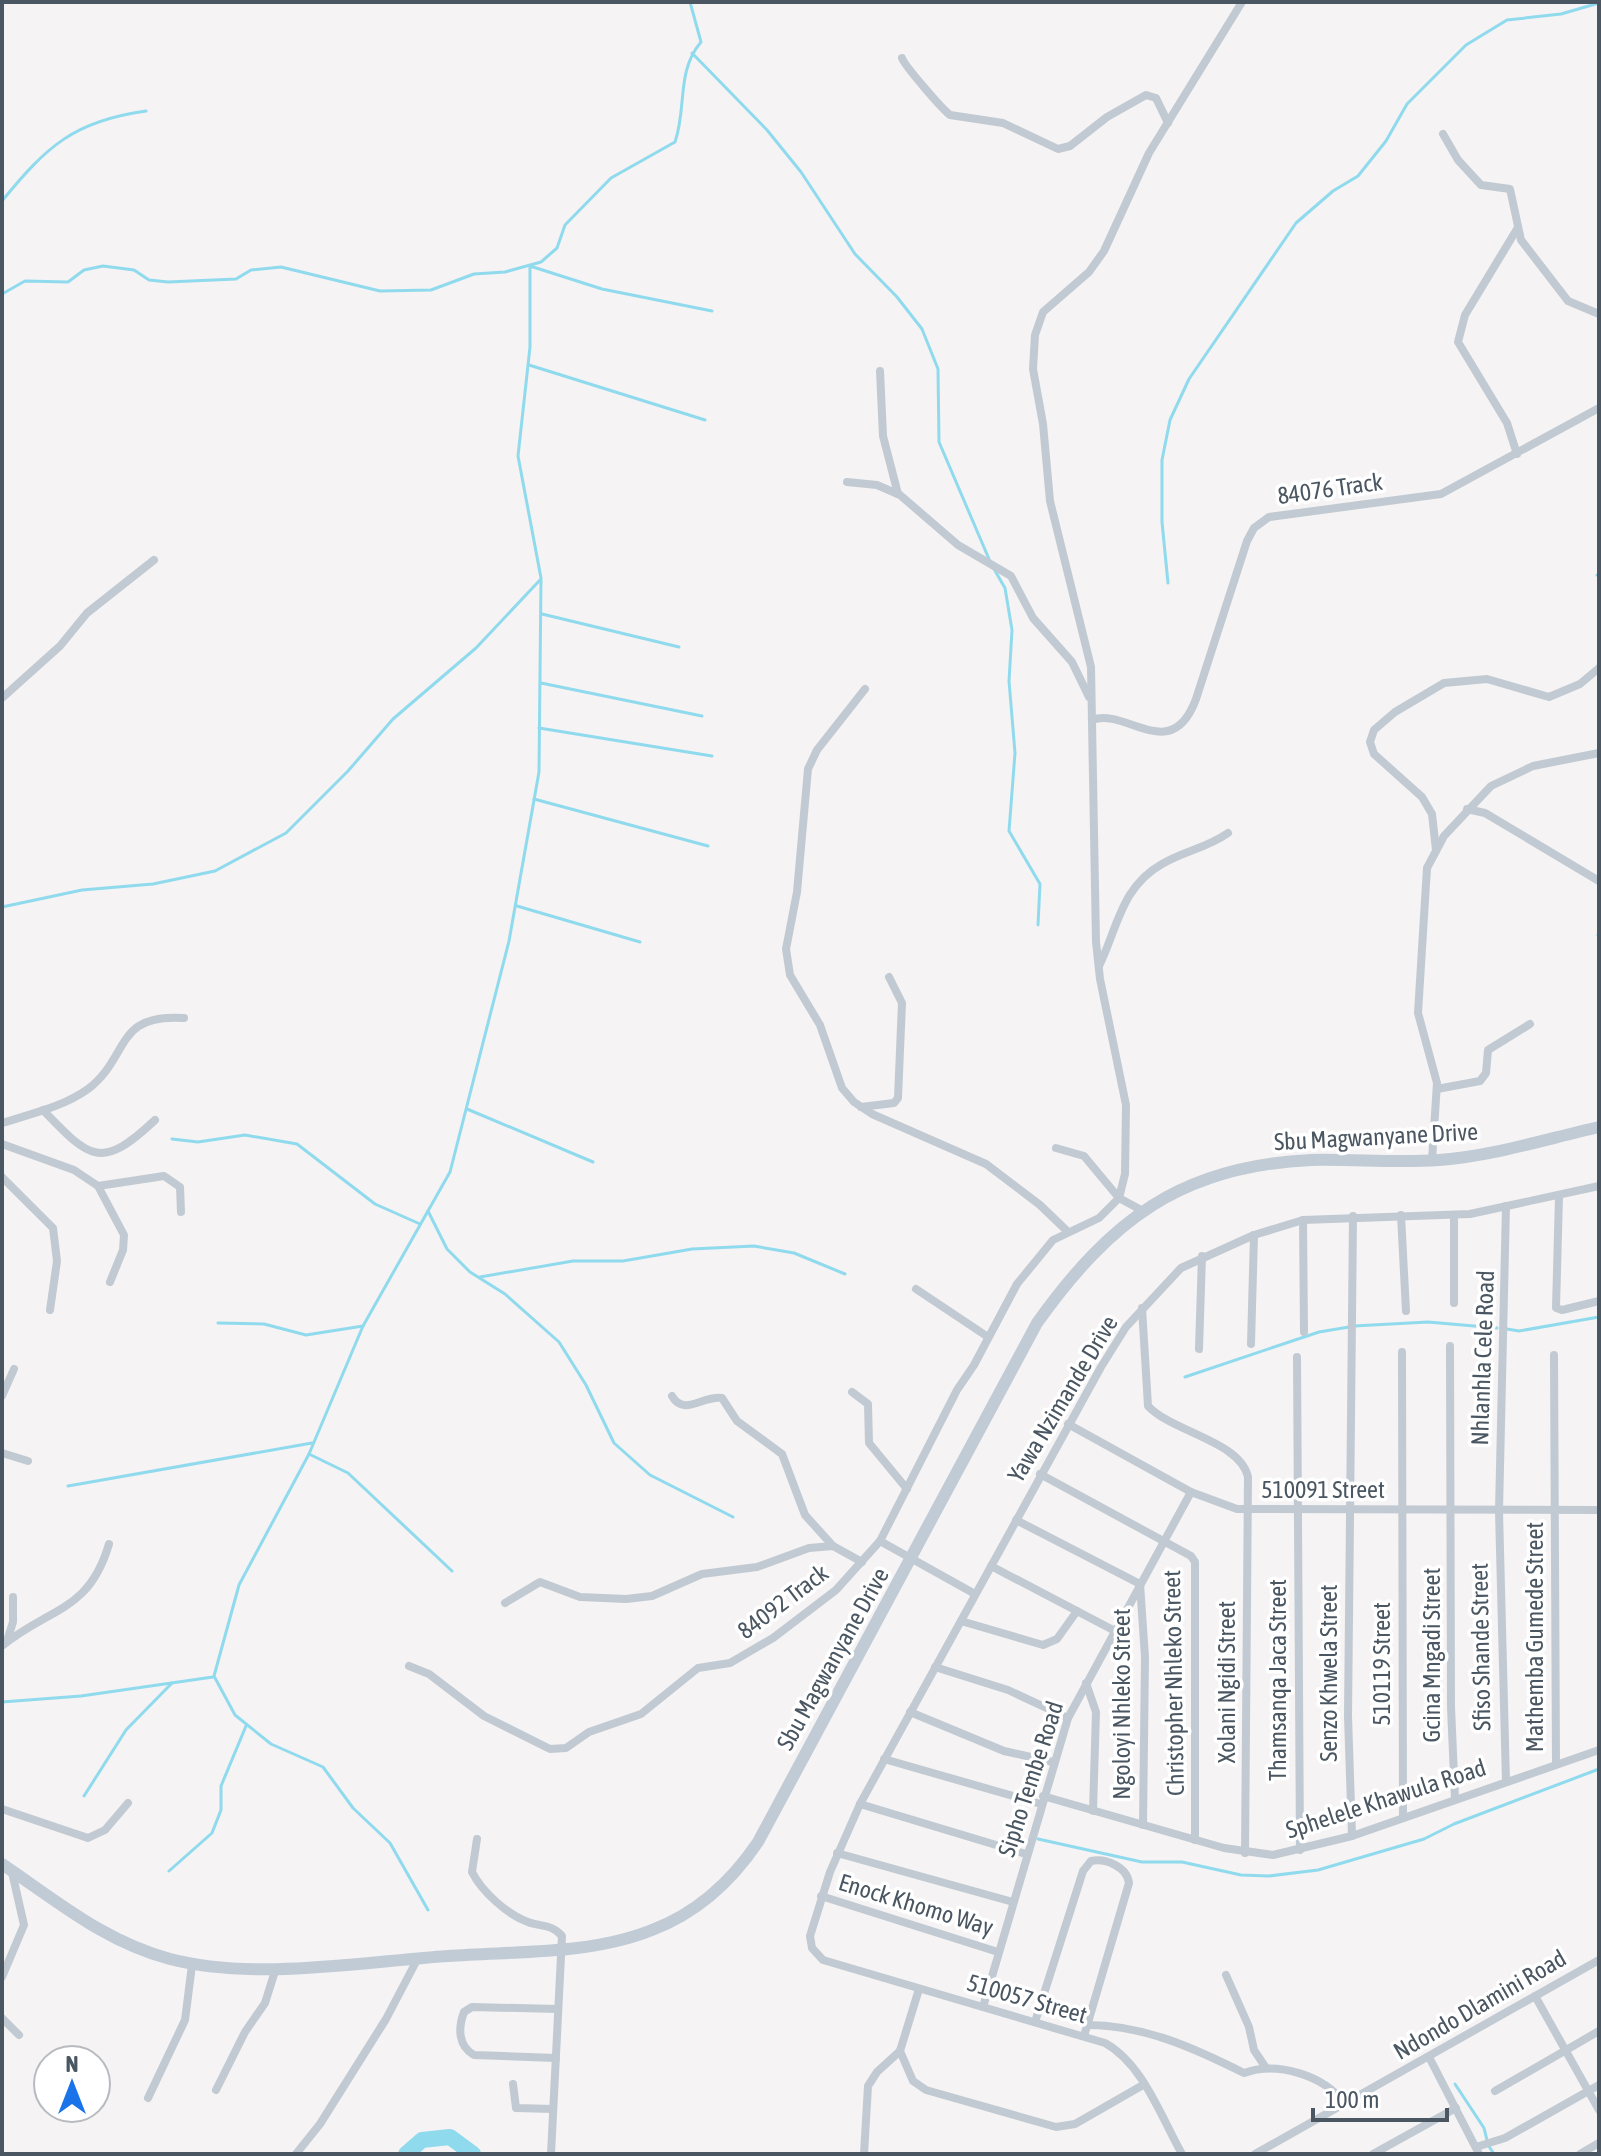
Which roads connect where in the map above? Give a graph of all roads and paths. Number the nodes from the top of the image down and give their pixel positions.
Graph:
1 (1242, 2) edge
2 (902, 58) dead end
3 (1168, 123) junction
4 (1443, 134) dead end
5 (1517, 229) junction
6 (1599, 314) edge
7 (880, 371) dead end
8 (1599, 408) edge
9 (1517, 454) junction
10 (847, 482) dead end
11 (898, 494) junction
12 (154, 560) dead end
13 (1599, 668) edge
14 (865, 689) dead end
15 (2, 698) edge
16 (1092, 702) junction
17 (1092, 720) junction
18 (1599, 753) edge
19 (1467, 809) junction
20 (1228, 833) dead end
21 (1436, 851) junction
22 (1599, 881) edge
23 (1099, 967) junction
24 (889, 977) dead end
25 (184, 1018) dead end
26 (1530, 1024) dead end
27 (1437, 1089) junction
28 (861, 1107) junction
29 (43, 1110) junction
30 (155, 1120) dead end
31 (2, 1123) edge
32 (1599, 1127) edge
33 (2, 1144) edge
34 (1056, 1148) dead end
35 (1432, 1160) junction
36 (2, 1177) edge
37 (98, 1186) junction
38 (1599, 1186) edge
39 (1559, 1196) junction
40 (1119, 1198) junction
41 (1506, 1206) junction
42 (1143, 1211) junction
43 (181, 1212) dead end
44 (1401, 1215) junction
45 (1353, 1216) junction
46 (1454, 1216) junction
47 (1303, 1220) junction
48 (1066, 1230) junction
49 (1254, 1235) junction
50 (1202, 1256) junction
51 (110, 1282) dead end
52 (916, 1289) dead end
53 (1599, 1301) edge
54 (1454, 1303) dead end
55 (1142, 1308) junction
56 (50, 1310) dead end
57 (1406, 1311) dead end
58 (1304, 1332) dead end
59 (988, 1337) junction
60 (1251, 1344) dead end
61 (1450, 1346) dead end
62 (1199, 1349) dead end
63 (1402, 1352) dead end
64 (1554, 1355) dead end
65 (1297, 1357) dead end
66 (14, 1369) dead end
67 (852, 1392) dead end
68 (2, 1396) edge
69 (672, 1396) dead end
70 (1068, 1424) junction
71 (2, 1453) edge
72 (28, 1461) dead end
73 (1040, 1474) junction
74 (907, 1489) junction
75 (1191, 1492) junction
76 (1247, 1510) junction
77 (1298, 1510) junction
78 (1351, 1510) junction
79 (1402, 1510) junction
80 (1452, 1510) junction
81 (1554, 1510) junction
82 (1599, 1510) edge
83 (1499, 1511) junction
84 (1016, 1520) junction
85 (880, 1541) junction
86 (1165, 1543) junction
87 (109, 1544) dead end
88 (833, 1546) junction
89 (913, 1559) junction
90 (862, 1562) junction
91 (991, 1566) junction
92 (1140, 1584) junction
93 (975, 1594) junction
94 (13, 1597) dead end
95 (505, 1603) dead end
96 (1077, 1611) junction
97 (961, 1621) junction
98 (1115, 1631) junction
99 (4, 1644) edge
100 (409, 1666) dead end
101 (935, 1667) junction
102 (1086, 1683) junction
103 (910, 1712) junction
104 (1068, 1718) junction
105 (1599, 1750) edge
106 (884, 1759) junction
107 (1053, 1762) junction
108 (1556, 1764) junction
109 (1506, 1782) junction
110 (1455, 1799) junction
111 (1042, 1800) junction
112 (128, 1803) dead end
113 (860, 1804) junction
114 (2, 1809) edge
115 (1093, 1811) junction
116 (1403, 1818) junction
117 (1143, 1825) junction
118 (1352, 1836) junction
119 (477, 1839) dead end
120 (1195, 1840) junction
121 (1300, 1850) junction
122 (837, 1853) junction
123 (1245, 1853) junction
124 (1026, 1854) junction
125 (7, 1868) edge
126 (821, 1896) junction
127 (1013, 1902) junction
128 (562, 1948) junction
129 (812, 1948) joint
130 (998, 1952) junction
131 (418, 1958) junction
132 (1599, 1960) edge
133 (192, 1965) junction
134 (276, 1968) junction
135 (1226, 1975) dead end
136 (2, 1977) edge
137 (919, 1989) junction
138 (1535, 1996) junction
139 (983, 2007) junction
140 (558, 2009) junction
141 (2, 2018) edge
142 (1035, 2022) junction
143 (1087, 2025) junction
144 (1599, 2031) edge
145 (19, 2035) dead end
146 (1084, 2036) junction
147 (1566, 2049) junction
148 (900, 2051) junction
149 (1429, 2057) junction
150 (556, 2058) junction
151 (1266, 2068) junction
152 (513, 2084) dead end
153 (1143, 2085) junction
154 (1599, 2085) edge
155 (216, 2090) dead end
156 (1495, 2091) dead end
157 (1588, 2091) junction
158 (148, 2098) dead end
159 (1345, 2104) junction
160 (1456, 2108) junction
161 (553, 2109) junction
162 (1599, 2110) edge
163 (1599, 2143) edge
164 (1477, 2152) edge
165 (296, 2154) edge
166 (551, 2154) edge
167 (864, 2154) edge
168 (1182, 2154) edge
169 (1255, 2154) edge
170 (1373, 2154) edge
171 (1580, 2154) edge

1 - 3 street
2 - 3 street
3 - 16 street
4 - 5 street
5 - 6 street
5 - 9 street
7 - 11 street
8 - 9 street, 84076 Track
9 - 17 street, 84076 Track
10 - 11 street
11 - 16 street
12 - 15 street
13 - 21 street
14 - 28 street
16 - 17 street
17 - 23 street
18 - 19 street
19 - 21 street
19 - 22 street
20 - 23 street
21 - 27 street
23 - 40 street
24 - 28 street
25 - 29 street
26 - 27 street
27 - 35 street
28 - 48 street
29 - 30 street
29 - 31 street
32 - 35 main road, Sbu Magwanyane Drive
33 - 37 street
34 - 40 street
35 - 42 main road, Sbu Magwanyane Drive
36 - 56 street
37 - 43 street
37 - 51 street
38 - 39 street, Yawa Nzimande Drive
39 - 41 street, Yawa Nzimande Drive
39 - 53 street
40 - 42 street
40 - 48 street
41 - 46 street, Yawa Nzimande Drive
41 - 83 street, Nhlanhla Cele Road
42 - 89 main road, Sbu Magwanyane Drive
44 - 45 street, Yawa Nzimande Drive
44 - 46 street, Yawa Nzimande Drive
44 - 57 street
45 - 47 street, Yawa Nzimande Drive
45 - 78 street, Senzo Khwela Street
46 - 54 street
47 - 49 street, Yawa Nzimande Drive
47 - 58 street
48 - 59 street, 84092 Track
49 - 50 street, Yawa Nzimande Drive
49 - 60 street
50 - 55 street, Yawa Nzimande Drive
50 - 62 street
52 - 59 street
55 - 70 street, Yawa Nzimande Drive
55 - 76 street, Xolani Ngidi Street
59 - 74 street, 84092 Track
61 - 80 street, Gcina Mngadi Street
63 - 79 street, 510119 Street
64 - 81 street, Mathemba Gumede Street
65 - 77 street, Thamsanqa Jaca Street
66 - 68 street
67 - 74 street
69 - 88 street
70 - 73 street, Yawa Nzimande Drive
70 - 75 street, 510091 Street
71 - 72 street
73 - 84 street, Yawa Nzimande Drive
73 - 86 street
74 - 85 street, 84092 Track
75 - 76 street, 510091 Street
75 - 86 street, Sipho Tembe Road
76 - 77 street, 510091 Street
76 - 123 street, Xolani Ngidi Street
77 - 78 street, 510091 Street
77 - 121 street, Thamsanqa Jaca Street
78 - 79 street, 510091 Street
78 - 118 street, Senzo Khwela Street
79 - 80 street, 510091 Street
79 - 116 street, 510119 Street
80 - 83 street, 510091 Street
80 - 110 street, Gcina Mngadi Street
81 - 82 street, 510091 Street
81 - 83 street, 510091 Street
81 - 108 street, Mathemba Gumede Street
83 - 109 street, Sfiso Shande Street
84 - 91 street, Yawa Nzimande Drive
84 - 92 street
85 - 89 street
85 - 90 street, 84092 Track
86 - 92 street, Sipho Tembe Road
86 - 120 street, Christopher Nhleko Street
87 - 99 street
88 - 90 street
88 - 95 street
89 - 93 street
89 - 128 main road, Sbu Magwanyane Drive
90 - 100 street, 84092 Track
91 - 93 street, Yawa Nzimande Drive
91 - 96 street
92 - 98 street, Sipho Tembe Road
92 - 117 street, Ngoloyi Nhleko Street
93 - 97 street, Yawa Nzimande Drive
94 - 99 street
96 - 97 street
96 - 98 street
97 - 101 street, Yawa Nzimande Drive
98 - 102 street, Sipho Tembe Road
101 - 103 street, Yawa Nzimande Drive
101 - 104 street
102 - 104 street, Sipho Tembe Road
102 - 115 street
103 - 106 street, Yawa Nzimande Drive
103 - 107 street
104 - 107 street, Sipho Tembe Road
105 - 108 street, Sphelele Khawula Road
106 - 111 street, Sphelele Khawula Road
106 - 113 street, Yawa Nzimande Drive
107 - 111 street, Sipho Tembe Road
108 - 109 street, Sphelele Khawula Road
109 - 110 street, Sphelele Khawula Road
110 - 116 street, Sphelele Khawula Road
111 - 115 street, Sphelele Khawula Road
111 - 124 street, Sipho Tembe Road
112 - 114 street
113 - 122 street, Yawa Nzimande Drive
113 - 124 street
115 - 117 street, Sphelele Khawula Road
116 - 118 street, Sphelele Khawula Road
117 - 120 street, Sphelele Khawula Road
118 - 121 street, Sphelele Khawula Road
119 - 128 street
120 - 123 street, Sphelele Khawula Road
121 - 123 street, Sphelele Khawula Road
122 - 126 street, Yawa Nzimande Drive
122 - 127 street
124 - 127 street, Sipho Tembe Road
125 - 133 main road, Sbu Magwanyane Drive
125 - 136 street
126 - 129 street, Yawa Nzimande Drive
126 - 130 street, Enock Khomo Way
127 - 130 street, Sipho Tembe Road
128 - 131 main road, Sbu Magwanyane Drive
128 - 140 street
129 - 137 street, 510057 Street
130 - 139 street, Sipho Tembe Road
131 - 134 main road, Sbu Magwanyane Drive
131 - 165 street
132 - 138 street, Ndondo Dlamini Road
133 - 134 main road, Sbu Magwanyane Drive
133 - 158 street
134 - 155 street
135 - 151 street
137 - 139 street, 510057 Street
137 - 148 street
138 - 147 street
138 - 149 street, Ndondo Dlamini Road
139 - 142 street, 510057 Street
140 - 150 street
140 - 150 street
141 - 145 street
142 - 143 street
142 - 146 street, 510057 Street
143 - 146 street
143 - 151 street
144 - 147 street
146 - 153 street, 510057 Street
147 - 156 street
147 - 157 street
148 - 153 street
148 - 167 street
149 - 159 street, Ndondo Dlamini Road
149 - 160 street
150 - 161 street
151 - 159 street
152 - 161 street
153 - 168 street, 510057 Street
154 - 157 street
157 - 162 street
157 - 164 street
159 - 169 street, Ndondo Dlamini Road
160 - 164 street
160 - 170 street
161 - 166 street
163 - 171 street

